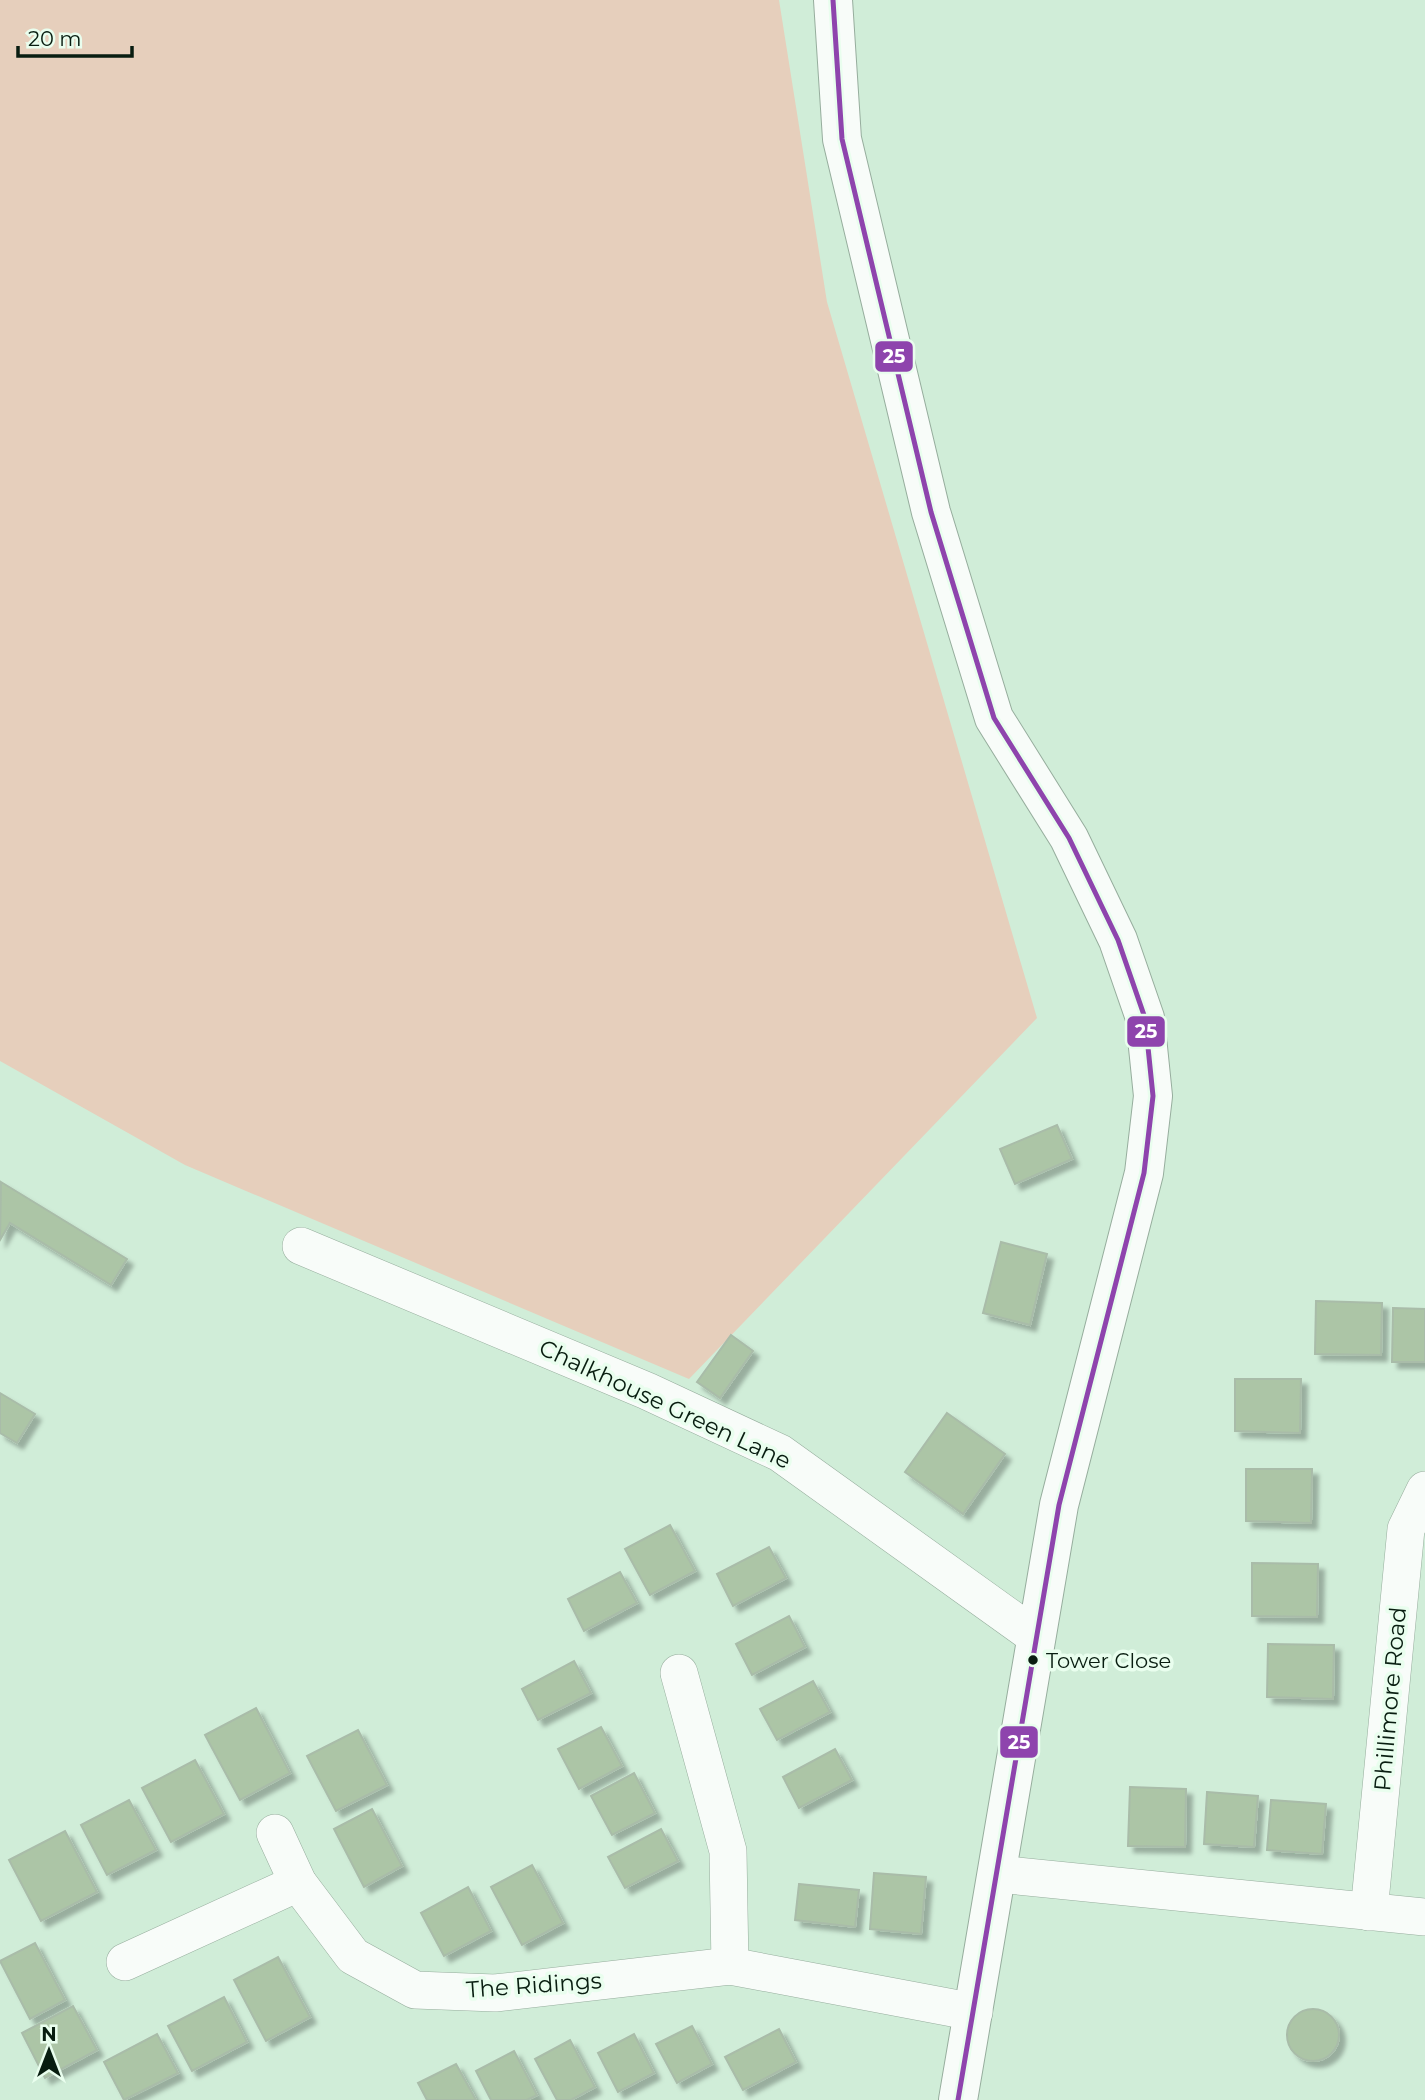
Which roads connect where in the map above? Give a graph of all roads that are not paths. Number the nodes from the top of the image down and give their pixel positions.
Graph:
1 (833, 0) edge
2 (301, 1246) dead end
3 (1425, 1490) edge
4 (1035, 1636) junction
5 (679, 1673) dead end
6 (275, 1833) dead end
7 (998, 1874) junction
8 (298, 1883) junction
9 (1370, 1912) junction
10 (1425, 1917) edge
11 (125, 1962) dead end
12 (730, 1966) junction
13 (974, 2012) junction
14 (958, 2100) edge

1 - 4 main road
2 - 4 street, Chalkhouse Green Lane
3 - 9 street, Phillimore Road
4 - 7 main road
5 - 12 street
6 - 8 street, The Ridings
7 - 9 street
7 - 13 main road
8 - 11 street
8 - 12 street, The Ridings
9 - 10 street
12 - 13 street, The Ridings
13 - 14 main road

